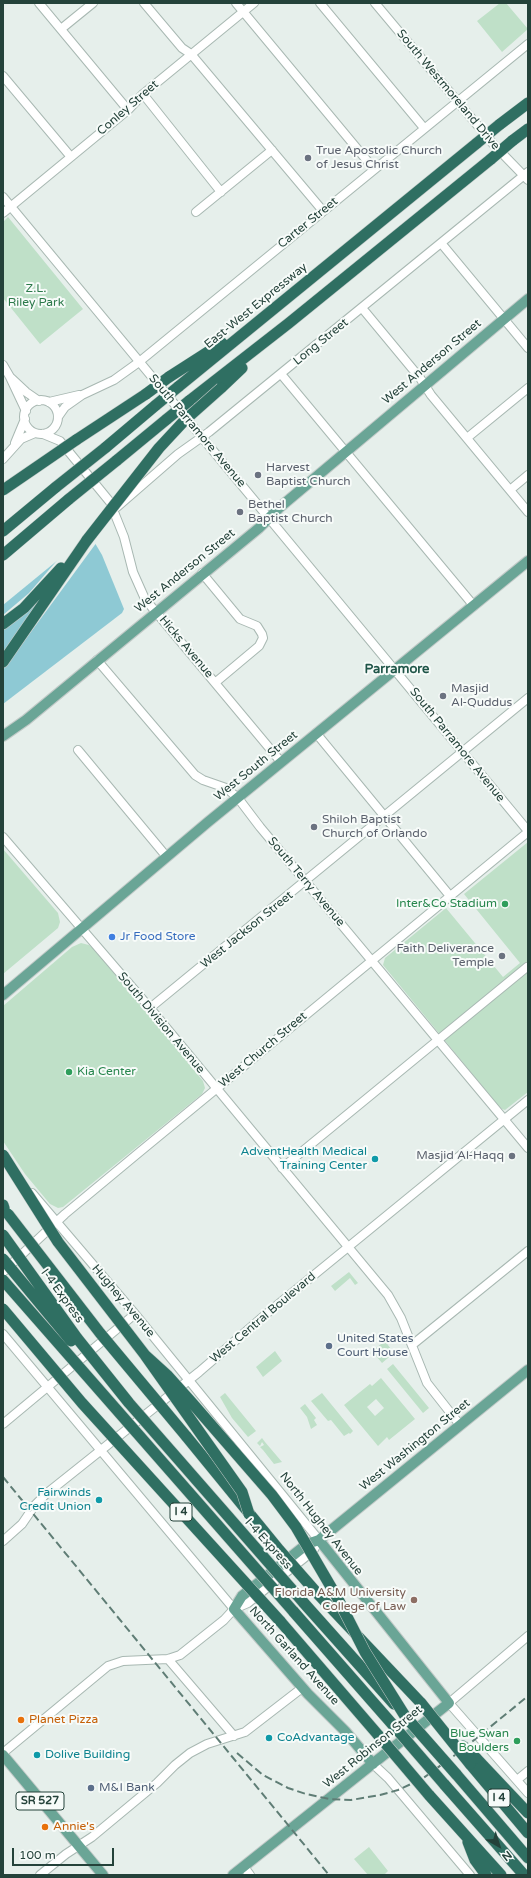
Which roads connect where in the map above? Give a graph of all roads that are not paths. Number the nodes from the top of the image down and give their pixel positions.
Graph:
1 (39, 3) edge
2 (93, 3) edge
3 (144, 3) edge
4 (236, 3) edge
5 (254, 3) edge
6 (320, 3) edge
7 (375, 3) edge
8 (243, 11) junction
9 (61, 29) junction
10 (528, 44) edge
11 (191, 54) junction
12 (3, 76) edge
13 (143, 94) junction
14 (457, 101) junction
15 (528, 103) edge
16 (128, 110) junction
17 (424, 128) junction
18 (528, 129) edge
19 (520, 137) edge
20 (272, 150) junction
21 (71, 157) junction
22 (374, 169) junction
23 (526, 176) edge
24 (528, 187) edge
25 (221, 192) junction
26 (3, 197) edge
27 (11, 207) junction
28 (323, 210) junction
29 (196, 212) dead end
30 (3, 213) edge
31 (441, 243) junction
32 (528, 299) edge
33 (362, 308) junction
34 (504, 319) junction
35 (258, 322) junction
36 (289, 323) junction
37 (528, 348) edge
38 (140, 362) junction
39 (3, 366) edge
40 (282, 374) junction
41 (10, 377) junction
42 (424, 385) junction
43 (528, 388) edge
44 (82, 395) junction
45 (39, 401) junction
46 (49, 402) junction
47 (25, 415) junction
48 (57, 420) junction
49 (39, 433) junction
50 (202, 437) junction
51 (467, 438) junction
52 (60, 441) junction
53 (15, 444) junction
54 (347, 451) junction
55 (3, 459) edge
56 (528, 475) edge
57 (3, 490) edge
58 (510, 490) junction
59 (114, 511) junction
60 (528, 512) edge
61 (269, 518) junction
62 (3, 531) edge
63 (87, 540) junction
64 (3, 555) edge
65 (528, 561) edge
66 (202, 573) junction
67 (474, 606) junction
68 (155, 612) junction
69 (3, 624) edge
70 (97, 660) junction
71 (3, 662) edge
72 (395, 669) junction
73 (216, 682) junction
74 (528, 698) edge
75 (316, 733) junction
76 (3, 736) edge
77 (78, 750) dead end
78 (463, 752) junction
79 (281, 762) junction
80 (238, 798) junction
81 (385, 816) junction
82 (528, 832) edge
83 (3, 837) edge
84 (166, 856) junction
85 (306, 882) junction
86 (450, 896) junction
87 (81, 929) junction
88 (372, 960) junction
89 (527, 967) edge
90 (3, 994) edge
91 (150, 1008) junction
92 (438, 1040) junction
93 (216, 1089) junction
94 (528, 1100) edge
95 (504, 1120) junction
96 (528, 1148) edge
97 (3, 1154) edge
98 (282, 1168) junction
99 (5, 1208) edge
100 (57, 1222) junction
101 (3, 1235) edge
102 (348, 1247) junction
103 (528, 1251) edge
104 (3, 1259) edge
105 (3, 1272) edge
106 (3, 1280) edge
107 (3, 1308) edge
108 (135, 1314) junction
109 (3, 1334) edge
110 (412, 1345) junction
111 (144, 1355) junction
112 (528, 1370) edge
113 (189, 1380) junction
114 (46, 1387) junction
115 (128, 1403) junction
116 (3, 1424) edge
117 (460, 1425) junction
118 (102, 1450) junction
119 (249, 1514) junction
120 (3, 1540) edge
121 (319, 1540) junction
122 (234, 1609) junction
123 (528, 1636) edge
124 (168, 1659) junction
125 (302, 1688) junction
126 (449, 1702) junction
127 (405, 1716) junction
128 (237, 1736) junction
129 (3, 1754) edge
130 (473, 1761) junction
131 (374, 1764) junction
132 (528, 1771) edge
133 (517, 1780) junction
134 (528, 1793) edge
135 (528, 1812) edge
136 (528, 1833) edge
137 (464, 1834) junction
138 (78, 1846) junction
139 (528, 1858) edge
140 (244, 1867) junction
141 (40, 1875) edge
142 (103, 1875) edge
143 (233, 1875) edge
144 (250, 1875) edge
145 (470, 1875) edge
146 (486, 1875) edge
147 (501, 1875) edge
148 (524, 1875) edge

1 - 9 street
2 - 9 street
3 - 11 street
4 - 8 street
5 - 8 street, Conley Street
6 - 17 street
7 - 14 street, South Westmoreland Drive
8 - 11 street, Conley Street
8 - 22 street
9 - 16 street
10 - 14 street, Carter Street
11 - 13 street, Conley Street
11 - 20 street
12 - 21 street
13 - 16 street, Conley Street
13 - 25 street
14 - 17 street, Carter Street
14 - 23 street, South Westmoreland Drive
15 - 35 highway, East-West Expressway, bridge
16 - 21 street, Conley Street
17 - 22 street, Carter Street
18 - 19 highway
19 - 36 highway, bridge
20 - 25 street
20 - 28 street
21 - 27 street, Conley Street
22 - 28 street, Carter Street
23 - 24 street, South Westmoreland Drive
23 - 31 street, Long Street
25 - 29 street
26 - 27 street, South Parramore Avenue
27 - 30 street, Conley Street
27 - 38 street, South Parramore Avenue
28 - 38 street, Carter Street
31 - 33 street, Long Street
31 - 34 street
32 - 34 main road, West Anderson Street
33 - 40 street, Long Street
33 - 42 street
34 - 37 street
34 - 42 main road, West Anderson Street
35 - 57 highway, bridge
35 - 62 highway, East-West Expressway, bridge
36 - 63 highway, bridge
36 - 64 highway, bridge
38 - 44 street, Carter Street
38 - 50 street, South Parramore Avenue
39 - 41 street
40 - 50 street, Long Street
40 - 54 street
41 - 45 street
41 - 47 street
42 - 51 street
42 - 54 main road, West Anderson Street
43 - 51 street
44 - 46 street, Carter Street
44 - 48 street, Carter Street
45 - 46 street
45 - 47 street
46 - 48 street
47 - 49 street
47 - 53 street
48 - 49 street
48 - 52 street
49 - 52 street, Hicks Avenue
49 - 53 street
50 - 59 street, Long Street
50 - 61 street, South Parramore Avenue
51 - 58 street
52 - 59 street, Hicks Avenue
53 - 55 street
54 - 61 main road, West Anderson Street
54 - 67 street
56 - 58 street
58 - 60 street
59 - 68 street, Hicks Avenue
61 - 66 main road, West Anderson Street
61 - 72 street, South Parramore Avenue
63 - 69 highway
63 - 71 highway
65 - 67 main road, West South Street
66 - 68 main road, West Anderson Street
66 - 73 street
67 - 72 main road, West South Street
68 - 70 main road, West Anderson Street
68 - 73 street, Hicks Avenue
70 - 76 main road, West Anderson Street
70 - 80 street, South Terry Avenue
72 - 75 main road, West South Street
72 - 78 street, South Parramore Avenue
73 - 79 street, Hicks Avenue
74 - 78 street, West Jackson Street
75 - 79 main road, West South Street
75 - 81 street
77 - 84 street
78 - 81 street, West Jackson Street
78 - 82 street, South Parramore Avenue
79 - 80 main road, West South Street
80 - 84 main road, West South Street
80 - 85 street, South Terry Avenue
81 - 85 street, West Jackson Street
81 - 86 street
82 - 86 street, West Church Street
83 - 87 street, South Division Avenue
84 - 87 main road, West South Street
85 - 88 street, South Terry Avenue
85 - 91 street, West Jackson Street
86 - 88 street, West Church Street
87 - 90 main road, West South Street
87 - 91 street, South Division Avenue
88 - 92 street, South Terry Avenue
88 - 93 street, West Church Street
89 - 92 street
91 - 93 street, South Division Avenue
92 - 95 street, South Terry Avenue
92 - 98 street
93 - 98 street, South Division Avenue
93 - 100 street, West Church Street
94 - 95 street, West Central Boulevard
95 - 96 street, South Terry Avenue
95 - 102 street, West Central Boulevard
97 - 100 street, Hughey Avenue
97 - 111 highway, bridge
98 - 102 street, South Division Avenue
99 - 119 highway, bridge
100 - 105 street, West Church Street
100 - 108 street, Hughey Avenue
101 - 115 highway, I-4 Express, bridge
102 - 110 street, South Division Avenue
102 - 113 street, West Central Boulevard
103 - 110 street
104 - 115 highway, bridge
106 - 148 highway, I-4 Express, bridge
107 - 137 highway, I 4, bridge
108 - 113 street, Hughey Avenue
108 - 114 street
109 - 114 street, North Garland Avenue
110 - 117 street, South Division Avenue
111 - 119 highway, bridge
111 - 127 highway, bridge
112 - 117 main road, West Washington Street
113 - 118 street, West Central Boulevard
113 - 121 street, North Hughey Avenue
114 - 116 street
114 - 118 street, North Garland Avenue
115 - 127 highway, I-4 Express, bridge
117 - 121 main road, West Washington Street
118 - 120 street, West Central Boulevard
118 - 122 street, North Garland Avenue
119 - 130 highway, bridge
121 - 122 main road, West Washington Street
121 - 126 main road, North Hughey Avenue
122 - 124 street, West Washington Street
122 - 125 main road, North Garland Avenue
123 - 126 street, West Robinson Street
124 - 128 street
124 - 129 street, West Washington Street
125 - 128 street
125 - 131 main road, North Garland Avenue
126 - 131 main road, West Robinson Street
126 - 133 street, North Hughey Avenue
127 - 139 highway, I-4 Express, bridge
128 - 138 street
129 - 138 main road, SR 527
130 - 135 highway
130 - 136 highway, I 4
131 - 140 main road, West Robinson Street
131 - 145 street, North Garland Avenue
132 - 133 street
133 - 134 street, North Hughey Avenue
137 - 146 highway
137 - 147 highway, I 4
138 - 141 street
138 - 142 main road, SR 527
140 - 143 main road, West Robinson Street
140 - 144 street

